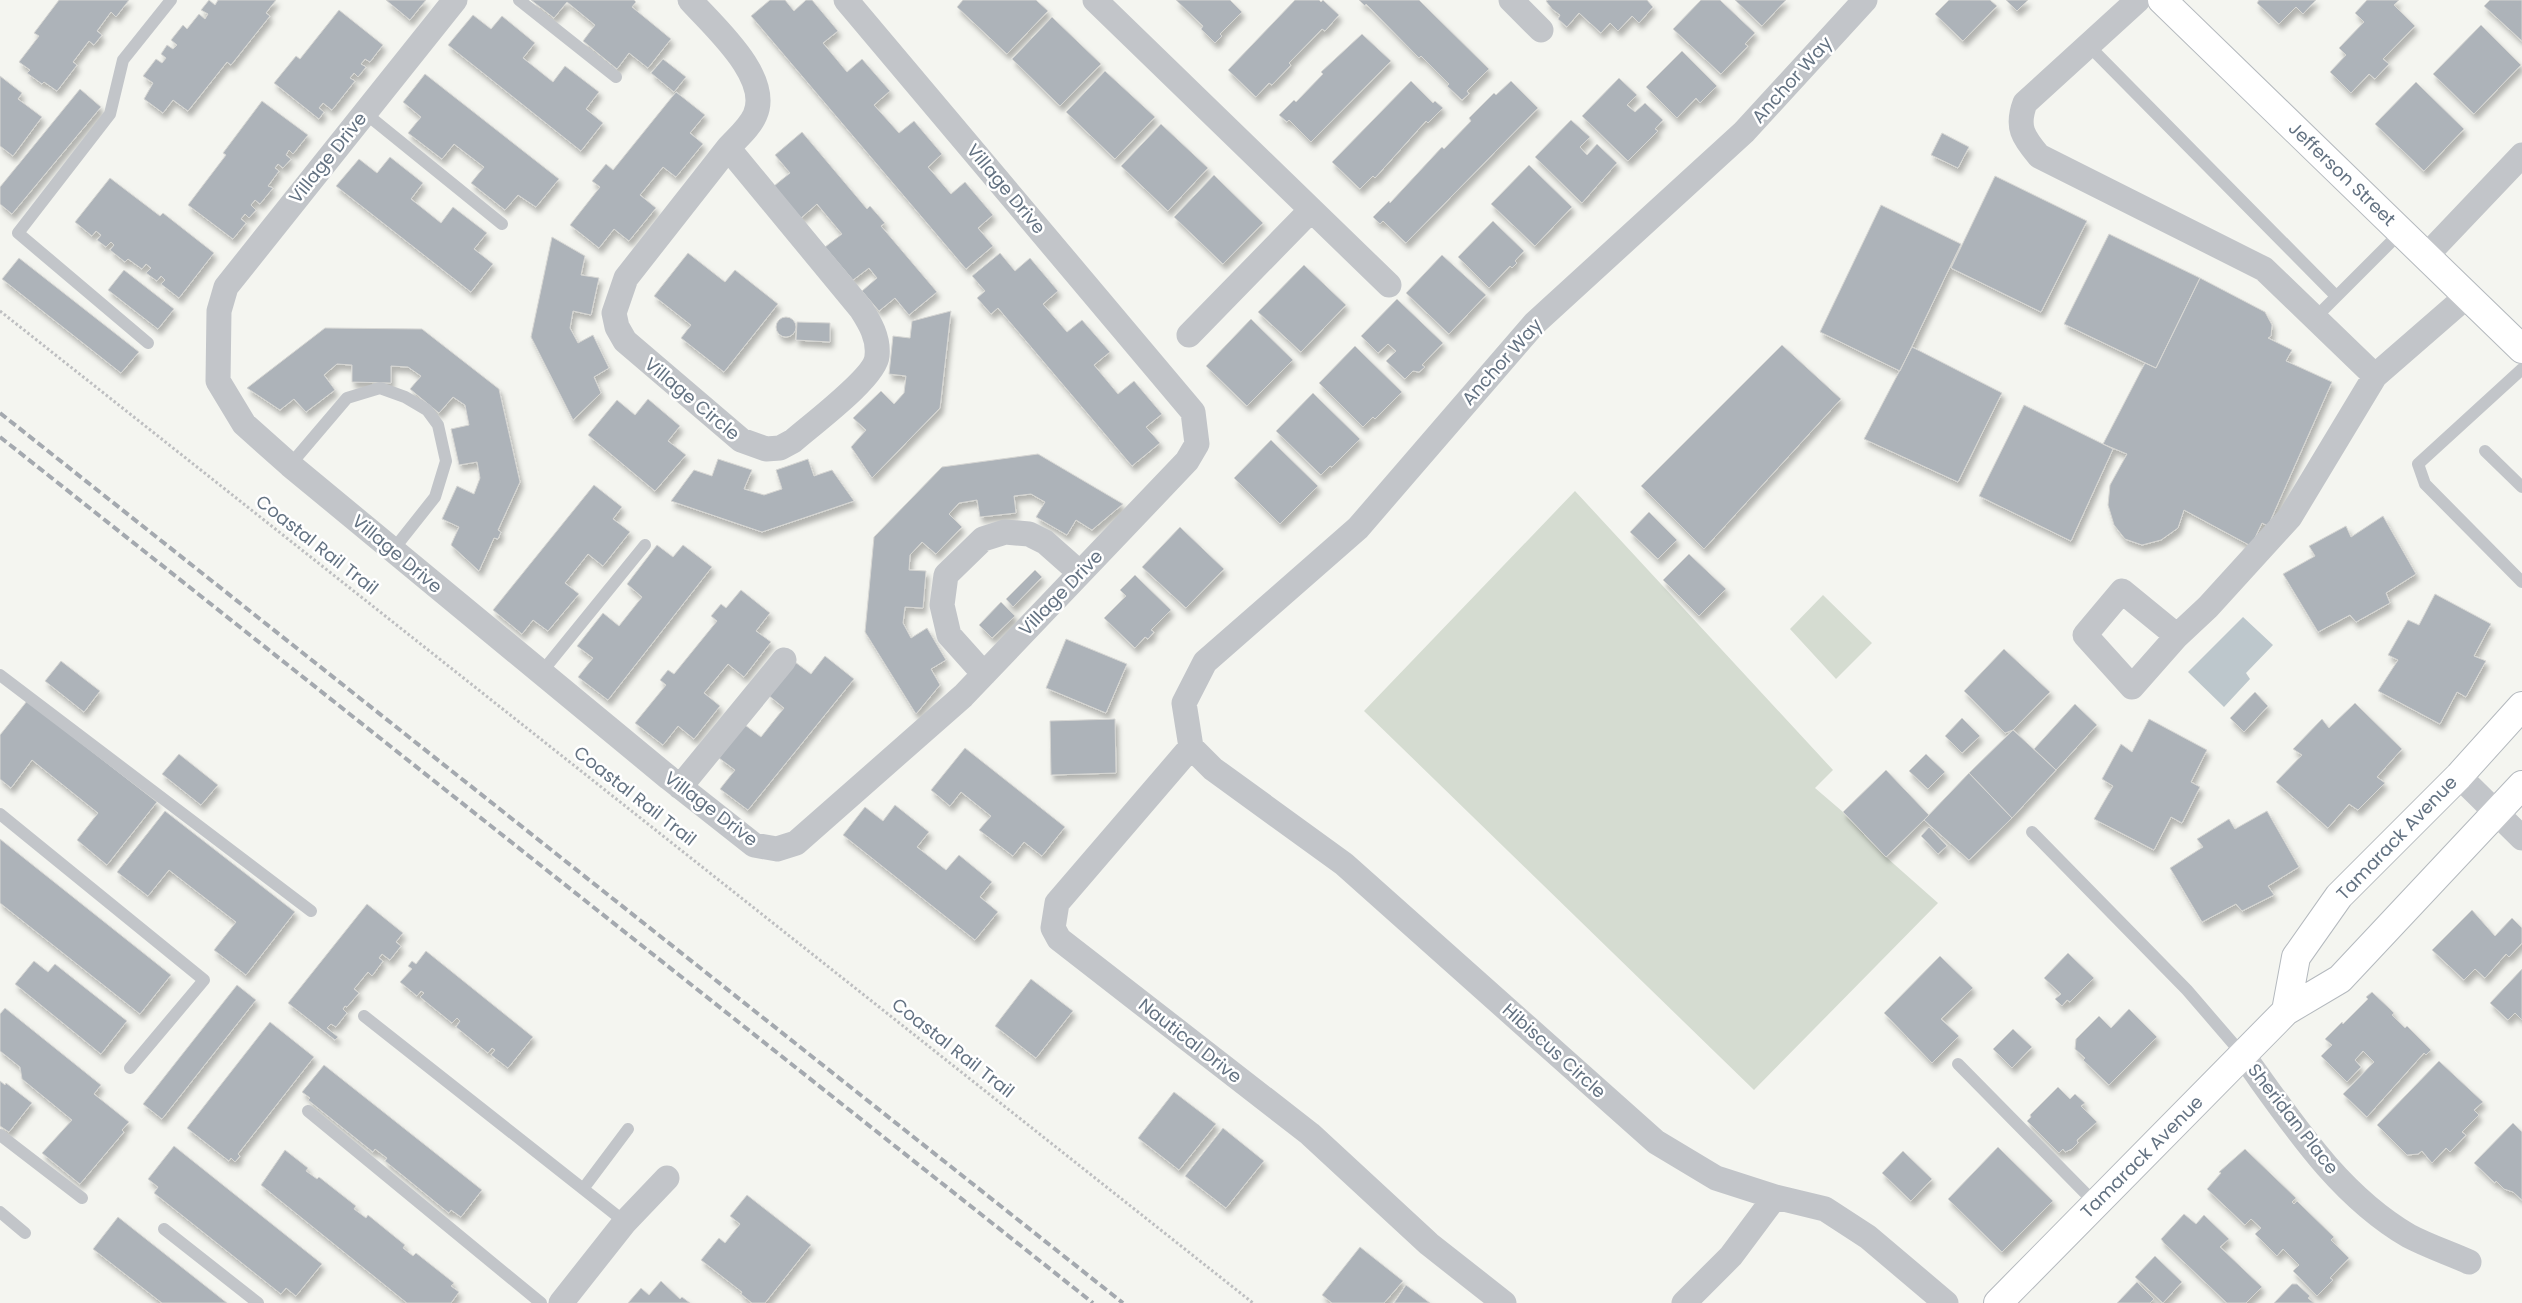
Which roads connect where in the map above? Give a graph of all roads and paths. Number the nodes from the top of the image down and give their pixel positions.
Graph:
1 (171, 0) edge
2 (455, 0) edge
3 (519, 0) edge
4 (690, 0) edge
5 (846, 0) edge
6 (1095, 0) edge
7 (1511, 0) edge
8 (1865, 0) edge
9 (2138, 0) edge
10 (2162, 0) edge
11 (1541, 30) dead end
12 (2089, 46) junction
13 (616, 77) dead end
14 (365, 112) junction
15 (728, 148) junction
16 (2522, 155) edge
17 (1311, 210) junction
18 (502, 224) dead end
19 (2401, 232) junction
20 (2426, 256) junction
21 (1388, 285) dead end
22 (2336, 296) junction
23 (2467, 296) junction
24 (0, 311) edge
25 (2315, 318) junction
26 (1189, 335) dead end
27 (148, 343) dead end
28 (2522, 349) edge
29 (2522, 369) edge
30 (2375, 376) junction
31 (2485, 451) dead end
32 (290, 464) junction
33 (2522, 487) edge
34 (645, 545) dead end
35 (393, 550) junction
36 (1080, 573) junction
37 (2522, 582) edge
38 (2176, 636) dead end
39 (784, 660) dead end
40 (541, 673) junction
41 (984, 674) junction
42 (0, 675) edge
43 (2522, 706) edge
44 (1191, 747) junction
45 (2458, 776) junction
46 (2522, 785) edge
47 (680, 787) junction
48 (2497, 813) junction
49 (0, 814) edge
50 (2032, 832) dead end
51 (2522, 838) edge
52 (311, 911) dead end
53 (2286, 1011) junction
54 (364, 1016) dead end
55 (2243, 1055) junction
56 (1958, 1064) dead end
57 (130, 1068) dead end
58 (308, 1110) dead end
59 (628, 1129) dead end
60 (0, 1135) edge
61 (666, 1178) dead end
62 (583, 1188) junction
63 (1774, 1197) junction
64 (82, 1198) dead end
65 (2096, 1204) junction
66 (0, 1212) edge
67 (625, 1222) junction
68 (164, 1229) dead end
69 (25, 1232) dead end
70 (2469, 1262) dead end
71 (258, 1303) edge
72 (542, 1303) edge
73 (561, 1303) edge
74 (1253, 1303) edge
75 (1504, 1303) edge
76 (1684, 1303) edge
77 (1946, 1303) edge
78 (1998, 1303) edge

1 - 27 lane
2 - 14 street, Village Drive
3 - 13 lane
4 - 15 street, Village Circle
5 - 36 street, Village Drive
6 - 17 street
7 - 11 street
8 - 44 street, Anchor Way
9 - 12 street
10 - 19 main road, Jefferson Street
12 - 22 lane
12 - 25 street
14 - 18 lane
14 - 32 street, Village Drive
15 - 15 street, Village Circle
16 - 20 street
17 - 21 street
17 - 26 street
19 - 20 main road, Jefferson Street
19 - 22 lane
20 - 23 main road, Jefferson Street
22 - 25 lane
23 - 28 main road, Jefferson Street
23 - 30 street
24 - 74 path, Coastal Rail Trail
25 - 30 street
29 - 37 lane
30 - 38 street
31 - 33 lane
32 - 35 street, Village Drive
32 - 35 lane
34 - 40 lane
35 - 40 street, Village Drive
36 - 41 street, Village Drive
36 - 41 street
39 - 47 street
40 - 47 street, Village Drive
41 - 47 street, Village Drive
42 - 52 lane
43 - 45 main road, Tamarack Avenue
44 - 63 street, Hibiscus Circle
44 - 75 street, Nautical Drive
45 - 48 street
45 - 53 main road, Tamarack Avenue
46 - 48 main road, Tamarack Avenue
48 - 51 street
48 - 53 main road, Tamarack Avenue
49 - 57 lane
50 - 55 lane
53 - 55 main road, Tamarack Avenue
54 - 62 lane
55 - 65 main road, Tamarack Avenue
55 - 70 street, Sheridan Place
56 - 65 lane
58 - 72 lane
59 - 62 lane
60 - 64 lane
61 - 67 street
62 - 67 lane
63 - 76 street
63 - 77 street, Hibiscus Circle
65 - 78 main road, Tamarack Avenue
66 - 69 lane
67 - 73 street
68 - 71 lane

